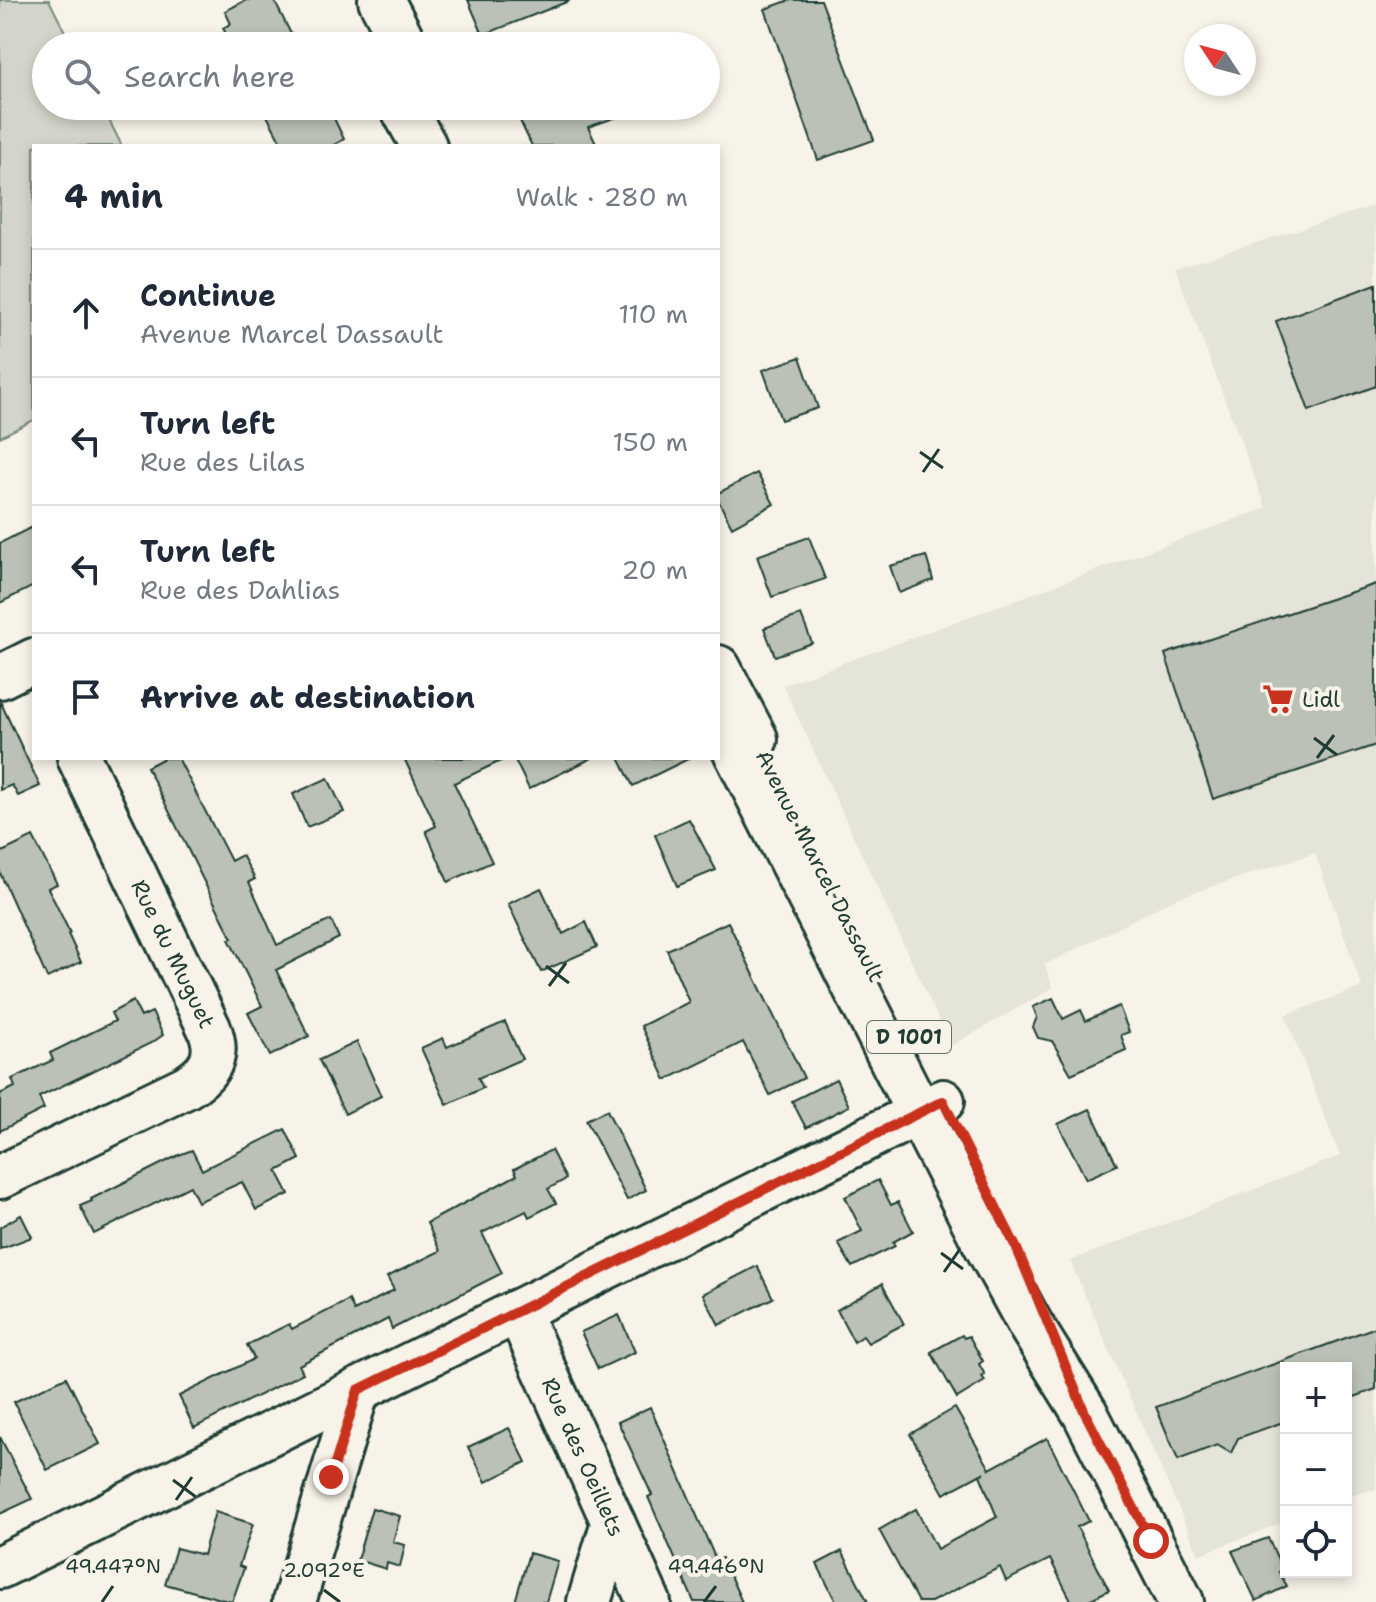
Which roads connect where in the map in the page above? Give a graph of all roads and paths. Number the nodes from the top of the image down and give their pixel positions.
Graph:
1 (348, 0) edge
2 (381, 0) edge
3 (365, 32) edge
4 (398, 32) edge
5 (410, 120) edge
6 (443, 120) edge
7 (423, 144) edge
8 (455, 144) edge
9 (720, 672) edge
10 (720, 720) edge
11 (80, 760) edge
12 (931, 1107) junction
13 (0, 1177) edge
14 (518, 1311) junction
15 (358, 1390) junction
16 (613, 1522) junction
17 (3, 1574) edge
18 (294, 1602) edge
19 (589, 1602) edge
20 (649, 1602) edge
21 (1181, 1602) edge

1 - 3 main road
2 - 4 main road
5 - 7 main road
6 - 8 main road
9 - 12 main road, Avenue Marcel Dassault / D 1001
10 - 12 main road, Avenue Marcel Dassault / D 1001
11 - 13 street, Rue du Muguet
12 - 14 street
12 - 21 main road, Avenue Marcel Dassault / D 1001
14 - 15 street
14 - 16 street, Rue des Oeillets
15 - 17 street
15 - 18 street
16 - 19 street
16 - 20 street, Rue des Oeillets

